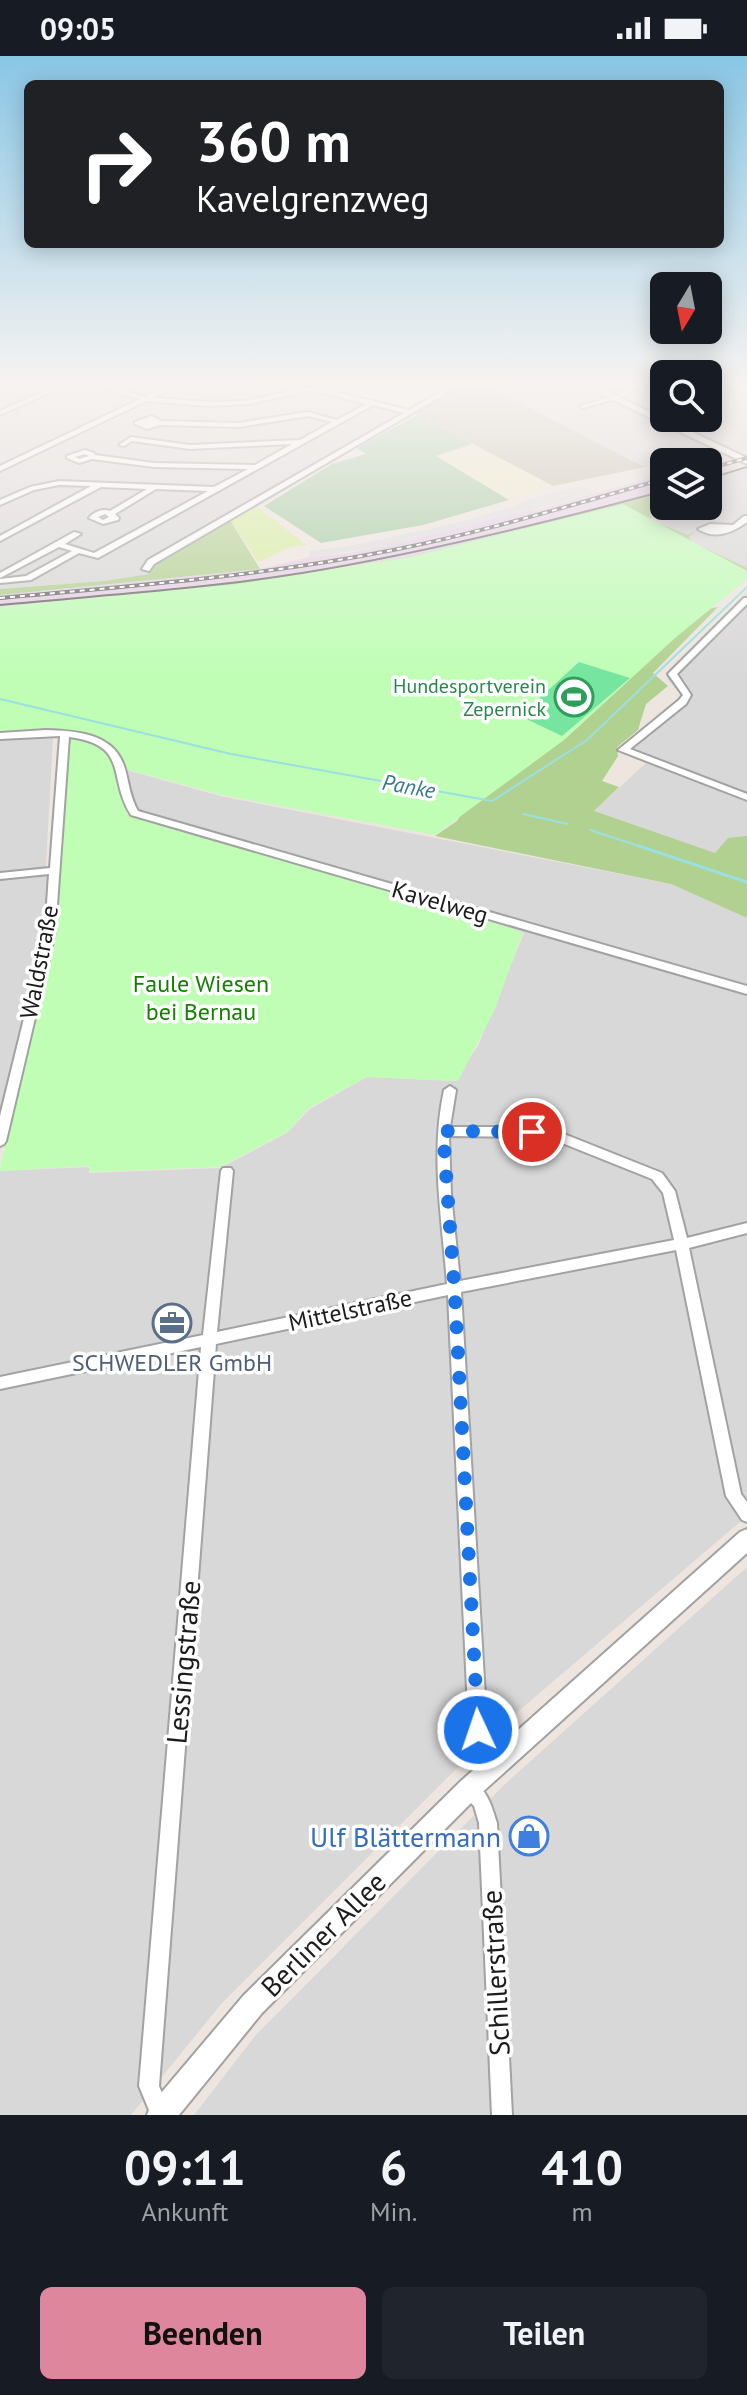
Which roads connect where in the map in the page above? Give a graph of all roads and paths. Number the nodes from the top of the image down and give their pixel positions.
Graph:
1 (226, 483) edge
2 (289, 483) edge
3 (101, 484) junction
4 (153, 488) junction
5 (216, 489) junction
6 (0, 503) edge
7 (112, 513) dead end
8 (747, 518) edge
9 (734, 527) dead end
10 (77, 534) dead end
11 (0, 539) edge
12 (58, 544) junction
13 (78, 551) junction
14 (146, 569) dead end
15 (0, 578) edge
16 (747, 600) edge
17 (65, 734) junction
18 (0, 736) edge
19 (747, 797) edge
20 (53, 871) junction
21 (0, 876) edge
22 (747, 990) edge
23 (7, 1078) edge
24 (450, 1090) dead end
25 (443, 1131) junction
26 (0, 1141) edge
27 (227, 1171) dead end
28 (747, 1228) edge
29 (681, 1244) junction
30 (454, 1288) junction
31 (209, 1340) junction
32 (0, 1383) edge
33 (747, 1515) edge
34 (743, 1549) edge
35 (496, 1765) junction
36 (469, 1789) junction
37 (161, 2115) edge
38 (502, 2115) edge

1 - 5 street
2 - 14 street
3 - 4 street
3 - 6 street
3 - 11 street
4 - 5 street
4 - 7 street
5 - 13 street
8 - 9 street
10 - 12 street
12 - 13 street
12 - 15 street
13 - 15 street
16 - 19 street
17 - 18 street
17 - 20 street, Waldstraße
17 - 22 street, Kavelweg
20 - 21 street
20 - 23 street, Waldstraße
23 - 26 street, Waldstraße
24 - 25 street
25 - 29 street
25 - 30 street
27 - 31 street, Lessingstraße
28 - 29 street, Mittelstraße
29 - 30 street, Mittelstraße
29 - 33 street
30 - 31 street, Mittelstraße
30 - 35 street
31 - 32 street, Mittelstraße
31 - 37 street, Lessingstraße
34 - 35 street, Berliner Allee
35 - 36 street, Berliner Allee
36 - 37 street, Berliner Allee
36 - 38 street, Schillerstraße

